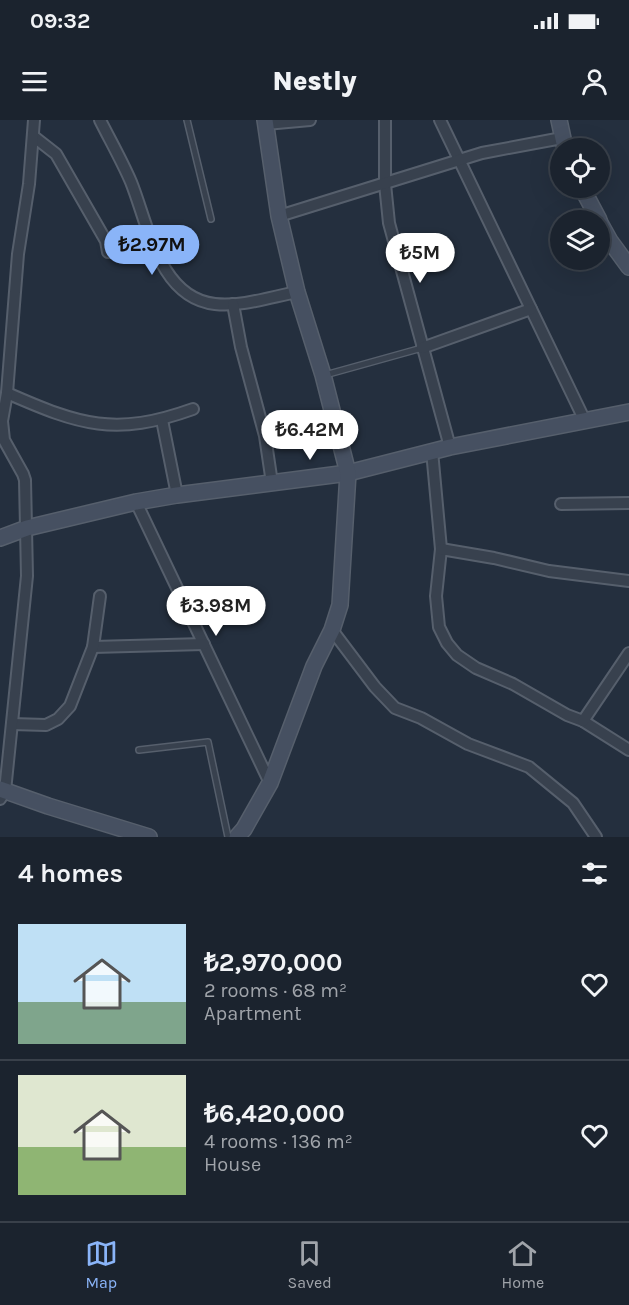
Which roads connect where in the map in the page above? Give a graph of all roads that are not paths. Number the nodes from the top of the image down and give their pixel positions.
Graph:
1 (34, 120) edge
2 (100, 120) edge
3 (187, 120) edge
4 (310, 120) edge
5 (385, 120) edge
6 (440, 120) edge
7 (559, 120) edge
8 (265, 122) edge
9 (33, 136) junction
10 (563, 138) edge
11 (550, 145) edge
12 (458, 160) junction
13 (385, 184) junction
14 (279, 216) junction
15 (211, 219) dead end
16 (610, 241) edge
17 (108, 252) dead end
18 (627, 261) edge
19 (297, 292) junction
20 (233, 304) junction
21 (531, 309) junction
22 (422, 348) junction
23 (323, 375) junction
24 (7, 393) junction
25 (193, 409) dead end
26 (629, 412) edge
27 (162, 420) junction
28 (585, 421) junction
29 (450, 447) junction
30 (432, 451) junction
31 (348, 473) junction
32 (272, 483) junction
33 (177, 495) junction
34 (136, 502) junction
35 (629, 503) edge
36 (561, 504) dead end
37 (27, 528) junction
38 (0, 538) edge
39 (441, 549) junction
40 (629, 580) edge
41 (100, 596) dead end
42 (332, 630) junction
43 (204, 644) junction
44 (93, 647) junction
45 (629, 653) edge
46 (583, 721) junction
47 (12, 724) junction
48 (139, 750) dead end
49 (629, 750) edge
50 (270, 783) junction
51 (2, 793) edge
52 (149, 837) edge
53 (228, 837) edge
54 (237, 837) edge
55 (596, 837) edge

1 - 9 street
2 - 20 street
3 - 15 lane
4 - 8 street
5 - 13 street
6 - 12 street
7 - 10 street
8 - 14 street
9 - 17 street
9 - 24 street
11 - 12 street
12 - 13 street
12 - 21 street
13 - 14 street
13 - 22 street
14 - 19 street
16 - 18 street
19 - 20 street
19 - 23 street
20 - 32 street
21 - 22 street
21 - 28 street
22 - 23 lane
22 - 29 street
23 - 31 street
24 - 27 street
24 - 37 street
25 - 27 street
26 - 28 street
27 - 33 street
28 - 29 street
29 - 30 street
30 - 31 street
30 - 39 street
31 - 32 street
31 - 42 street
32 - 33 street
33 - 34 street
34 - 37 street
34 - 43 street
35 - 36 street
37 - 38 street
37 - 47 street
39 - 40 street
39 - 46 street
41 - 44 street
42 - 50 street
42 - 55 street
43 - 44 street
43 - 50 street
44 - 47 street
45 - 46 street
46 - 49 street
47 - 51 street
48 - 53 lane
50 - 54 street
51 - 52 street

